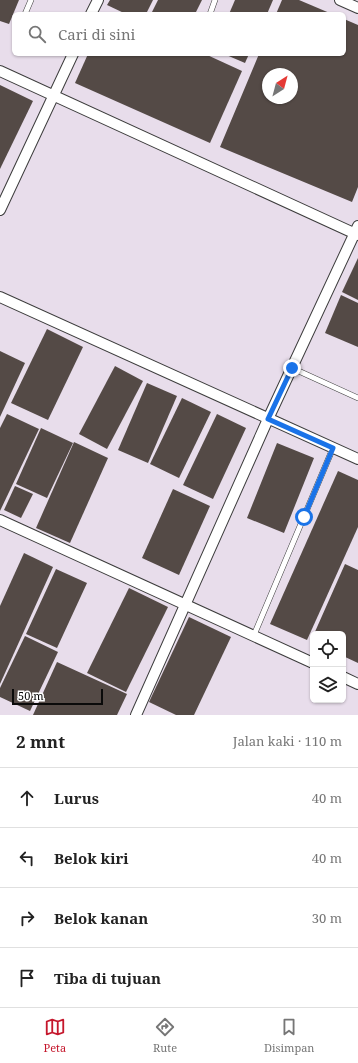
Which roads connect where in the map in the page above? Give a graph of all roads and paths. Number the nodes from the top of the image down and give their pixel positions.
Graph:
1 (31, 0) edge
2 (98, 0) edge
3 (215, 0) edge
4 (340, 0) edge
5 (358, 8) edge
6 (26, 12) edge
7 (92, 12) edge
8 (211, 12) edge
9 (72, 56) edge
10 (0, 71) edge
11 (54, 95) junction
12 (0, 210) edge
13 (357, 231) edge
14 (0, 297) edge
15 (292, 368) junction
16 (358, 398) edge
17 (268, 419) junction
18 (333, 448) junction
19 (358, 459) edge
20 (0, 520) edge
21 (185, 604) junction
22 (254, 635) junction
23 (310, 662) edge
24 (346, 678) edge
25 (358, 684) edge
26 (136, 715) edge

1 - 6 lane
2 - 7 street
3 - 8 lane
4 - 5 street
9 - 11 street
10 - 11 street
11 - 12 street
11 - 13 street
13 - 15 street
14 - 17 street
15 - 16 lane
15 - 17 street
17 - 18 street
17 - 21 street
18 - 19 street
18 - 22 lane
20 - 21 street
21 - 22 street
21 - 26 street
22 - 23 street
24 - 25 street

